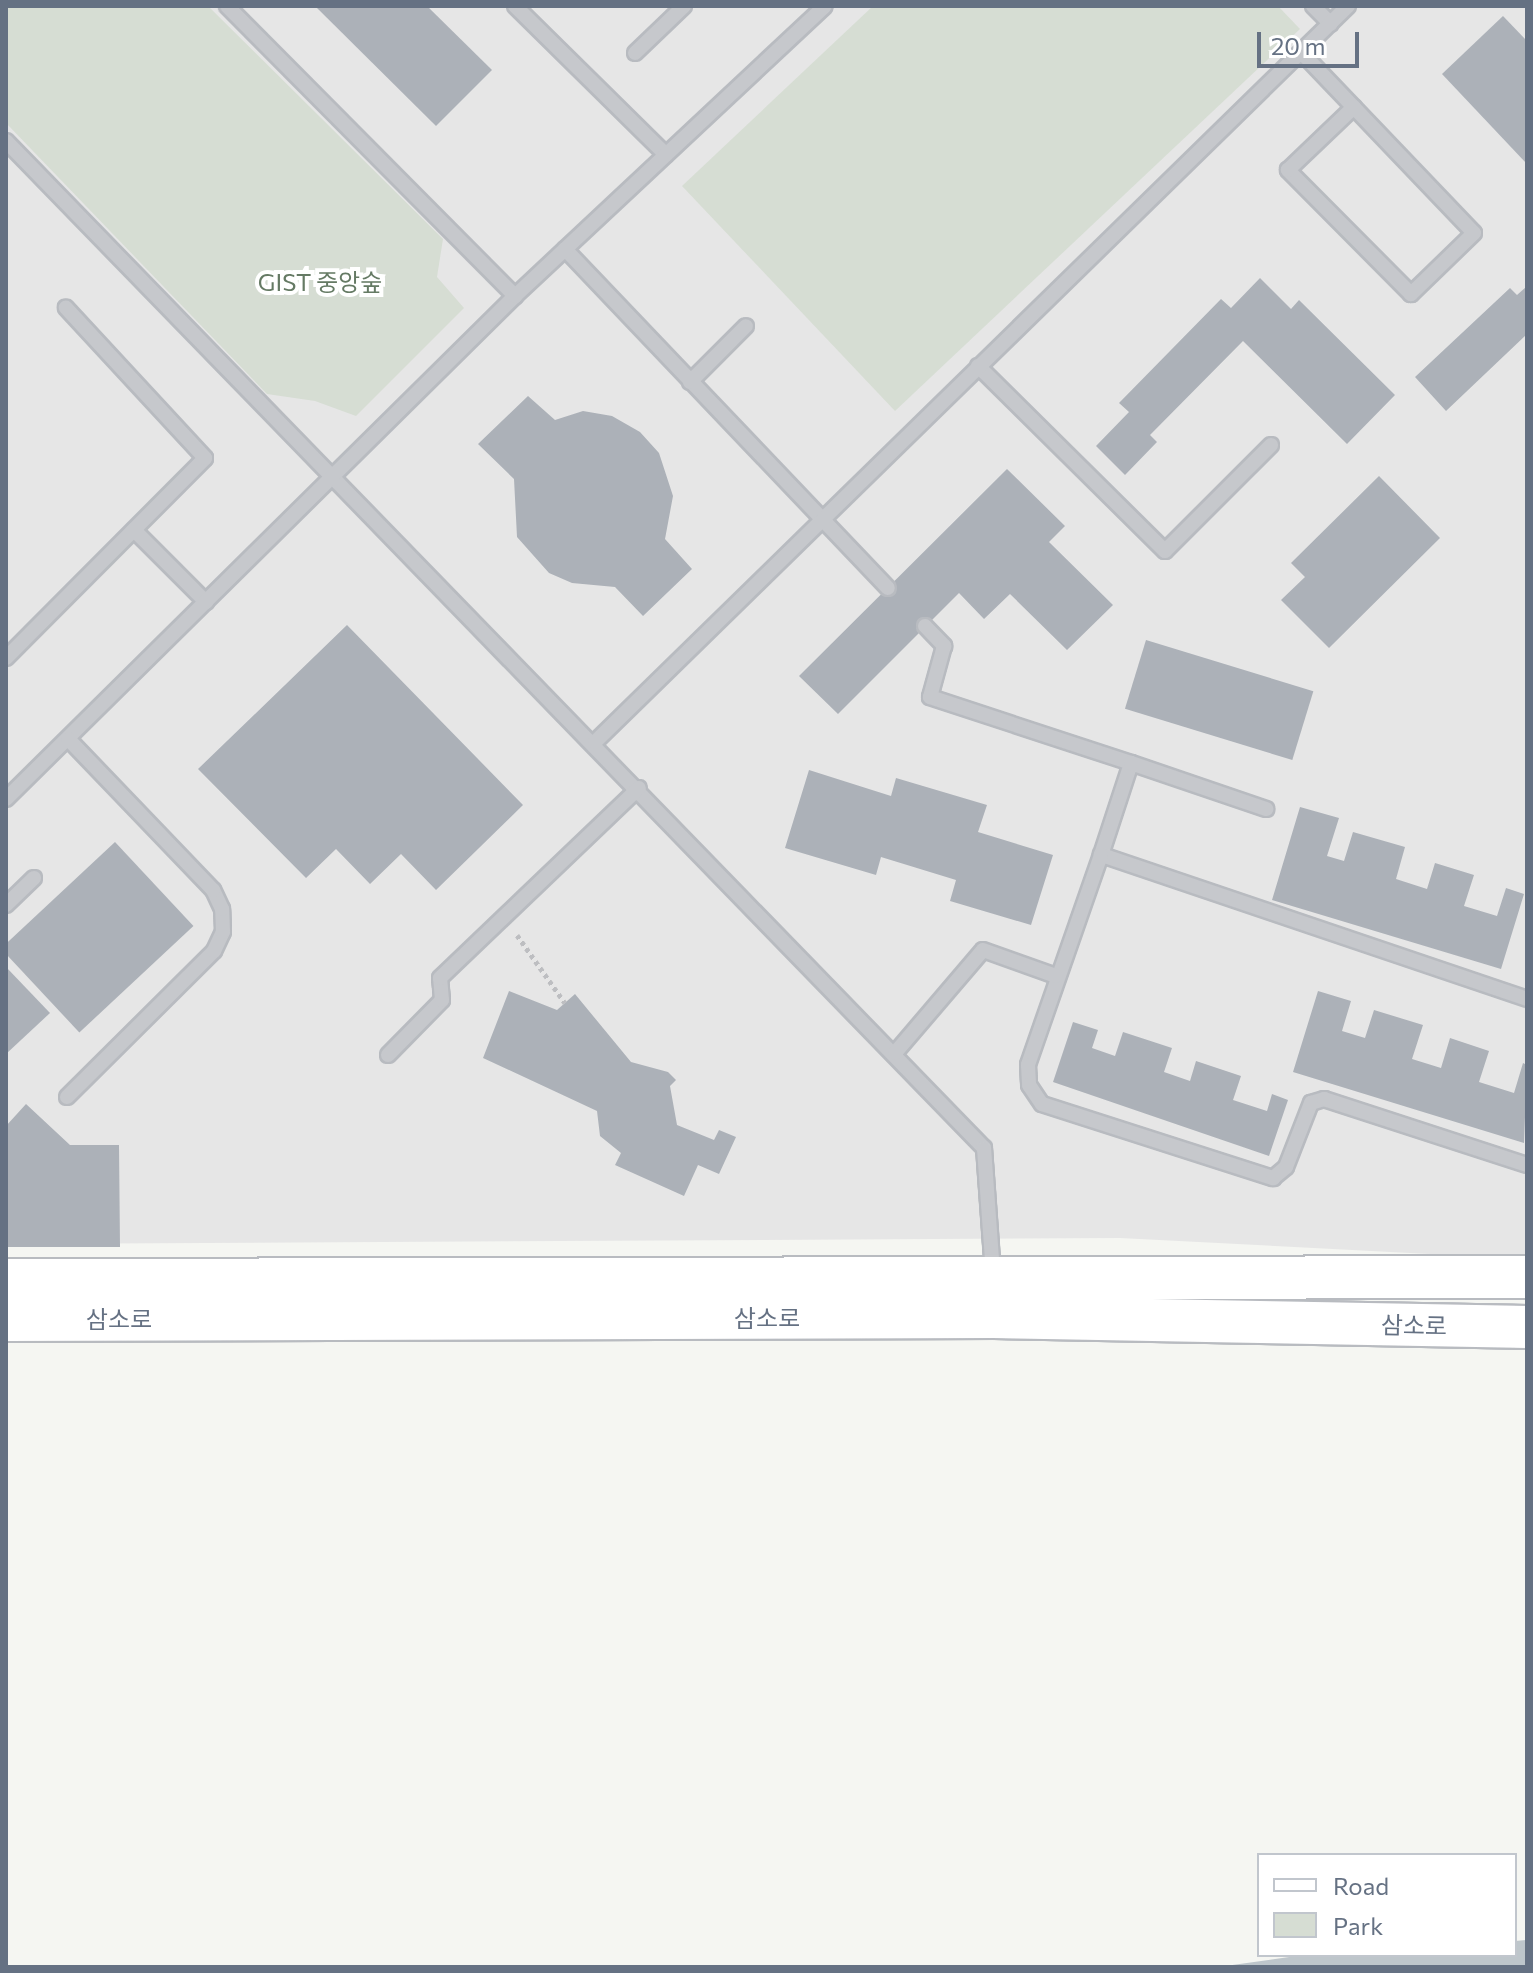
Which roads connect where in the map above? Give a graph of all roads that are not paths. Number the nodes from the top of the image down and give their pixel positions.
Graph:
1 (227, 6) edge
2 (515, 6) edge
3 (684, 6) edge
4 (825, 6) edge
5 (1313, 6) edge
6 (1348, 6) edge
7 (1331, 24) junction
8 (1301, 52) junction
9 (635, 53) dead end
10 (1354, 107) junction
11 (6, 141) edge
12 (666, 155) junction
13 (565, 249) junction
14 (515, 296) junction
15 (66, 308) dead end
16 (746, 326) dead end
17 (978, 366) junction
18 (690, 382) junction
19 (1271, 445) dead end
20 (333, 478) junction
21 (820, 520) junction
22 (134, 530) junction
23 (888, 588) dead end
24 (206, 602) junction
25 (925, 626) dead end
26 (6, 658) edge
27 (68, 739) junction
28 (595, 742) junction
29 (1131, 763) junction
30 (639, 788) junction
31 (6, 799) edge
32 (1266, 809) dead end
33 (1101, 855) junction
34 (34, 878) dead end
35 (6, 905) edge
36 (1056, 976) junction
37 (1527, 999) edge
38 (895, 1053) junction
39 (388, 1055) dead end
40 (67, 1097) dead end
41 (1527, 1165) edge
42 (1527, 1277) edge
43 (6, 1280) edge
44 (994, 1296) junction
45 (6, 1320) edge
46 (1527, 1327) edge

1 - 14 lane
2 - 12 lane
3 - 9 lane
4 - 12 lane
5 - 7 lane
6 - 7 lane
7 - 8 lane
8 - 10 lane
8 - 17 lane
10 - 10 lane
11 - 20 lane
12 - 13 lane
13 - 14 lane
13 - 18 lane
14 - 20 lane
15 - 22 lane
16 - 18 lane
17 - 19 lane
17 - 21 lane
18 - 21 lane
20 - 24 lane
20 - 28 lane
21 - 23 lane
21 - 28 lane
22 - 24 lane
22 - 26 lane
24 - 27 lane
25 - 29 lane
27 - 31 lane
27 - 40 lane
28 - 30 lane
29 - 32 lane
29 - 33 lane
30 - 38 lane
30 - 39 lane
33 - 36 lane
33 - 37 lane
34 - 35 lane
36 - 38 lane
36 - 41 lane
38 - 44 lane
42 - 44 street, 삼소로
43 - 44 street, 삼소로
44 - 45 street, 삼소로
44 - 46 street, 삼소로

